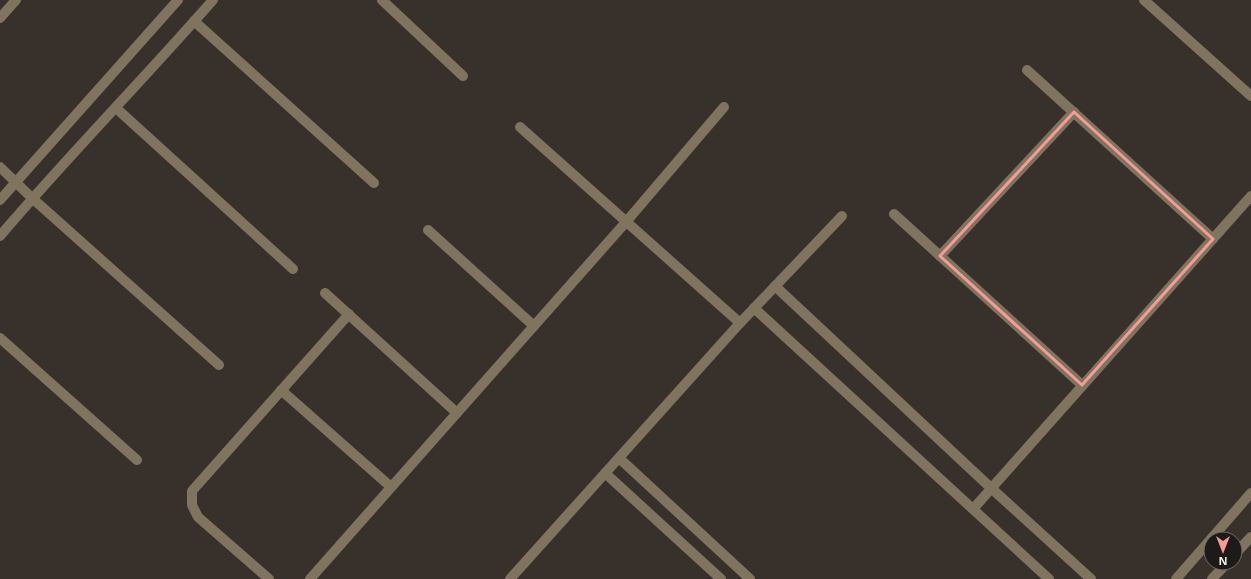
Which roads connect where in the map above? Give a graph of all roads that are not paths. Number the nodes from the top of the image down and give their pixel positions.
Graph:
1 (16, 0) edge
2 (178, 0) edge
3 (213, 0) edge
4 (382, 0) edge
5 (1144, 0) edge
6 (0, 18) edge
7 (194, 21) junction
8 (1027, 70) dead end
9 (463, 76) dead end
10 (1251, 96) edge
11 (724, 107) dead end
12 (116, 108) junction
13 (1074, 112) junction
14 (520, 127) dead end
15 (0, 167) edge
16 (16, 182) junction
17 (374, 183) dead end
18 (1251, 196) edge
19 (32, 198) junction
20 (0, 200) edge
21 (894, 214) dead end
22 (842, 216) dead end
23 (626, 222) junction
24 (428, 230) dead end
25 (0, 236) edge
26 (1213, 239) junction
27 (940, 256) junction
28 (292, 269) dead end
29 (775, 286) junction
30 (325, 293) dead end
31 (754, 308) junction
32 (349, 314) junction
33 (740, 323) junction
34 (534, 326) junction
35 (0, 338) edge
36 (219, 365) dead end
37 (1082, 385) junction
38 (281, 390) junction
39 (457, 413) junction
40 (619, 458) junction
41 (137, 460) dead end
42 (606, 473) junction
43 (391, 487) junction
44 (991, 488) junction
45 (1251, 493) edge
46 (973, 509) junction
47 (1218, 531) edge
48 (1251, 537) edge
49 (1243, 546) edge
50 (1203, 548) edge
51 (1220, 571) edge
52 (269, 579) edge
53 (310, 579) edge
54 (510, 579) edge
55 (721, 579) edge
56 (750, 579) edge
57 (1049, 579) edge
58 (1091, 579) edge
59 (1176, 579) edge
60 (1212, 579) edge

1 - 6 street
2 - 16 street
3 - 7 street
4 - 9 street
5 - 10 street
7 - 12 street
7 - 17 street
8 - 13 street
11 - 23 street
12 - 19 street
12 - 28 street
13 - 26 street
13 - 27 street
14 - 23 street
15 - 16 street
16 - 19 street
16 - 20 street
18 - 26 street
19 - 25 street
19 - 36 street
21 - 27 street
22 - 29 street
23 - 33 street
23 - 34 street
24 - 34 street
26 - 37 street
27 - 37 street
29 - 31 street
29 - 44 street
30 - 32 street
31 - 33 street
31 - 46 street
32 - 38 street
32 - 39 street
33 - 40 street
34 - 39 street
35 - 41 street
37 - 44 street
38 - 43 street
38 - 52 street
39 - 43 street
40 - 42 street
40 - 56 street
42 - 54 street
42 - 55 street
43 - 53 street
44 - 46 street
44 - 58 street
45 - 47 street
46 - 57 street
48 - 49 street
50 - 59 street
51 - 60 street

